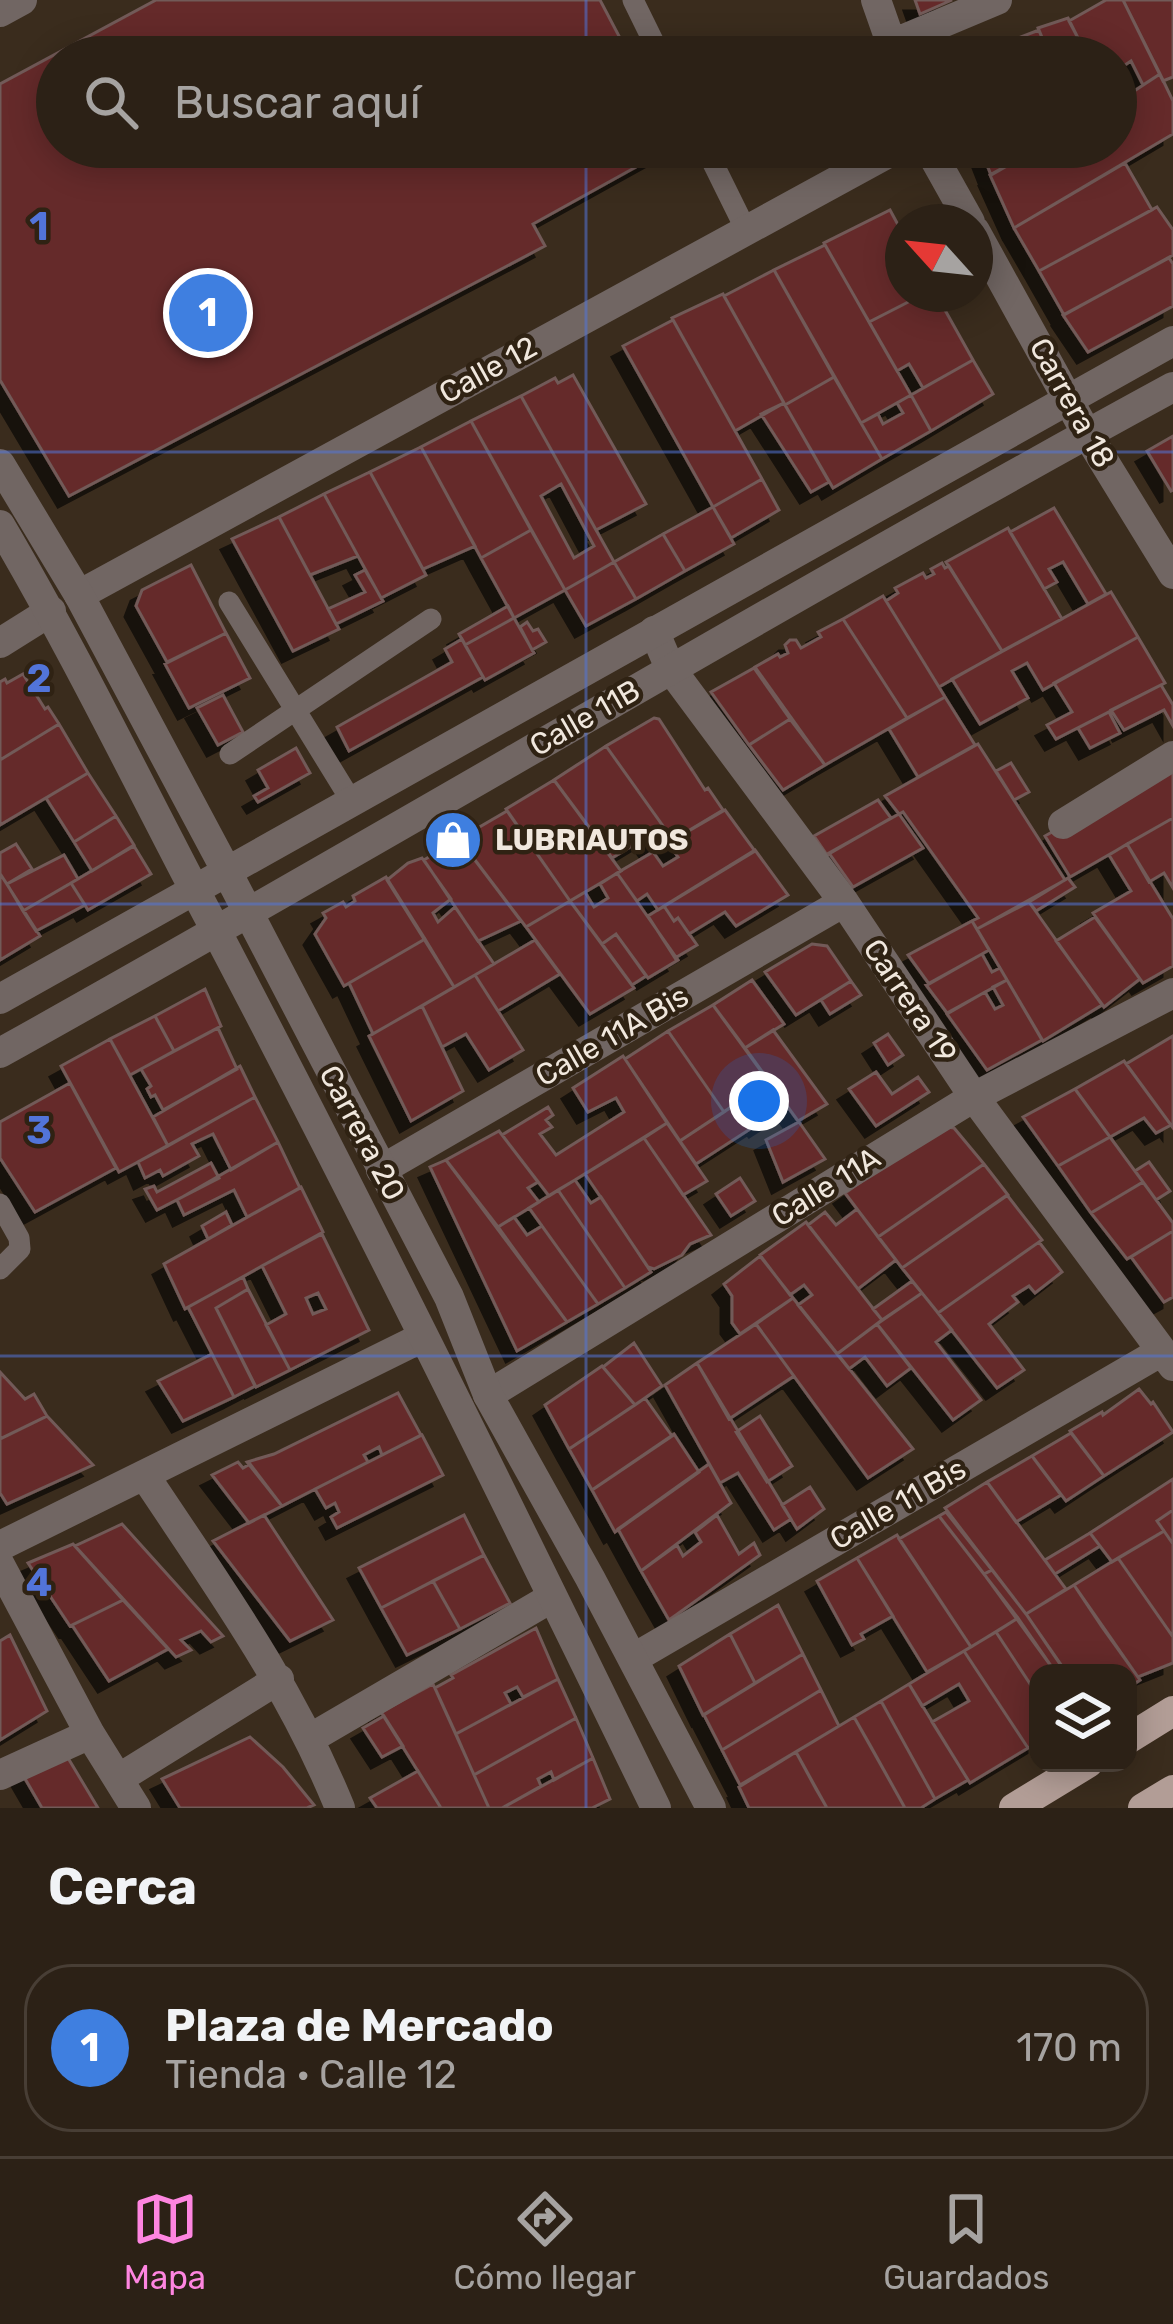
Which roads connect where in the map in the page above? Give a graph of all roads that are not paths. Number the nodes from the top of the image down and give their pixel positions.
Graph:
1 (22, 0) edge
2 (633, 0) edge
3 (876, 0) edge
4 (997, 0) edge
5 (0, 12) edge
6 (651, 36) edge
7 (889, 36) edge
8 (923, 36) edge
9 (715, 168) edge
10 (860, 168) edge
11 (940, 168) edge
12 (960, 204) edge
13 (746, 230) junction
14 (993, 263) edge
15 (1173, 341) edge
16 (1173, 387) edge
17 (1069, 397) junction
18 (1087, 434) junction
19 (0, 464) edge
20 (0, 525) edge
21 (1173, 574) edge
22 (79, 595) junction
23 (229, 602) dead end
24 (51, 611) junction
25 (431, 619) dead end
26 (654, 631) junction
27 (0, 643) edge
28 (670, 668) junction
29 (298, 710) junction
30 (230, 754) dead end
31 (1173, 756) edge
32 (352, 802) junction
33 (1063, 824) dead end
34 (226, 870) junction
35 (194, 889) junction
36 (844, 902) junction
37 (249, 914) junction
38 (218, 932) junction
39 (1173, 993) edge
40 (0, 999) edge
41 (0, 1053) edge
42 (974, 1096) junction
43 (381, 1170) junction
44 (0, 1204) edge
45 (0, 1270) edge
46 (423, 1337) junction
47 (1167, 1358) edge
48 (488, 1395) junction
49 (145, 1476) junction
50 (0, 1546) edge
51 (0, 1565) edge
52 (550, 1598) junction
53 (634, 1658) junction
54 (279, 1678) junction
55 (1173, 1712) edge
56 (90, 1734) junction
57 (1137, 1734) edge
58 (311, 1738) junction
59 (1073, 1772) edge
60 (0, 1775) edge
61 (118, 1779) junction
62 (1173, 1790) edge
63 (136, 1808) edge
64 (340, 1808) edge
65 (656, 1808) edge
66 (711, 1808) edge
67 (1014, 1808) edge
68 (1143, 1808) edge

1 - 5 street
2 - 6 lane
3 - 7 street
4 - 8 street
9 - 13 lane
10 - 13 street, Calle 12
11 - 12 street
13 - 22 street, Calle 12
14 - 17 street, Carrera 18
15 - 17 street, Calle 11B
16 - 18 street, Calle 11B
17 - 18 street, Carrera 18
17 - 26 street, Calle 11B
18 - 21 street, Carrera 18
18 - 28 street, Calle 11B
19 - 22 street, Carrera 20
20 - 24 street, Carrera 20
22 - 34 street, Carrera 20
23 - 29 lane
24 - 27 street
24 - 35 street, Carrera 20
25 - 29 lane
26 - 28 street, Carrera 19
26 - 32 street, Calle 11B
28 - 36 street, Carrera 19
28 - 37 street, Calle 11B
29 - 30 lane
29 - 32 lane
31 - 33 street
32 - 34 street, Calle 11B
34 - 35 street, Calle 11B
34 - 37 street, Carrera 20
35 - 38 street, Carrera 20
35 - 40 street, Calle 11B
36 - 42 street, Carrera 19
36 - 43 street, Calle 11A Bis
37 - 38 street, Calle 11B
37 - 43 street, Carrera 20
38 - 41 street, Calle 11B
38 - 46 street, Carrera 20
39 - 42 street, Calle 11A
42 - 47 street, Carrera 19
42 - 48 street, Calle 11A
43 - 48 street, Carrera 20
44 - 45 lane
46 - 49 street
46 - 52 street, Carrera 20
47 - 53 street, Calle 11 Bis
48 - 53 street, Carrera 20
49 - 50 street
49 - 54 street
51 - 56 street
52 - 58 street
52 - 65 street, Carrera 20
53 - 66 street, Carrera 20
54 - 58 street
54 - 61 street
55 - 57 main road
56 - 60 street
56 - 61 street
58 - 64 street
59 - 67 main road
61 - 63 street
62 - 68 main road

